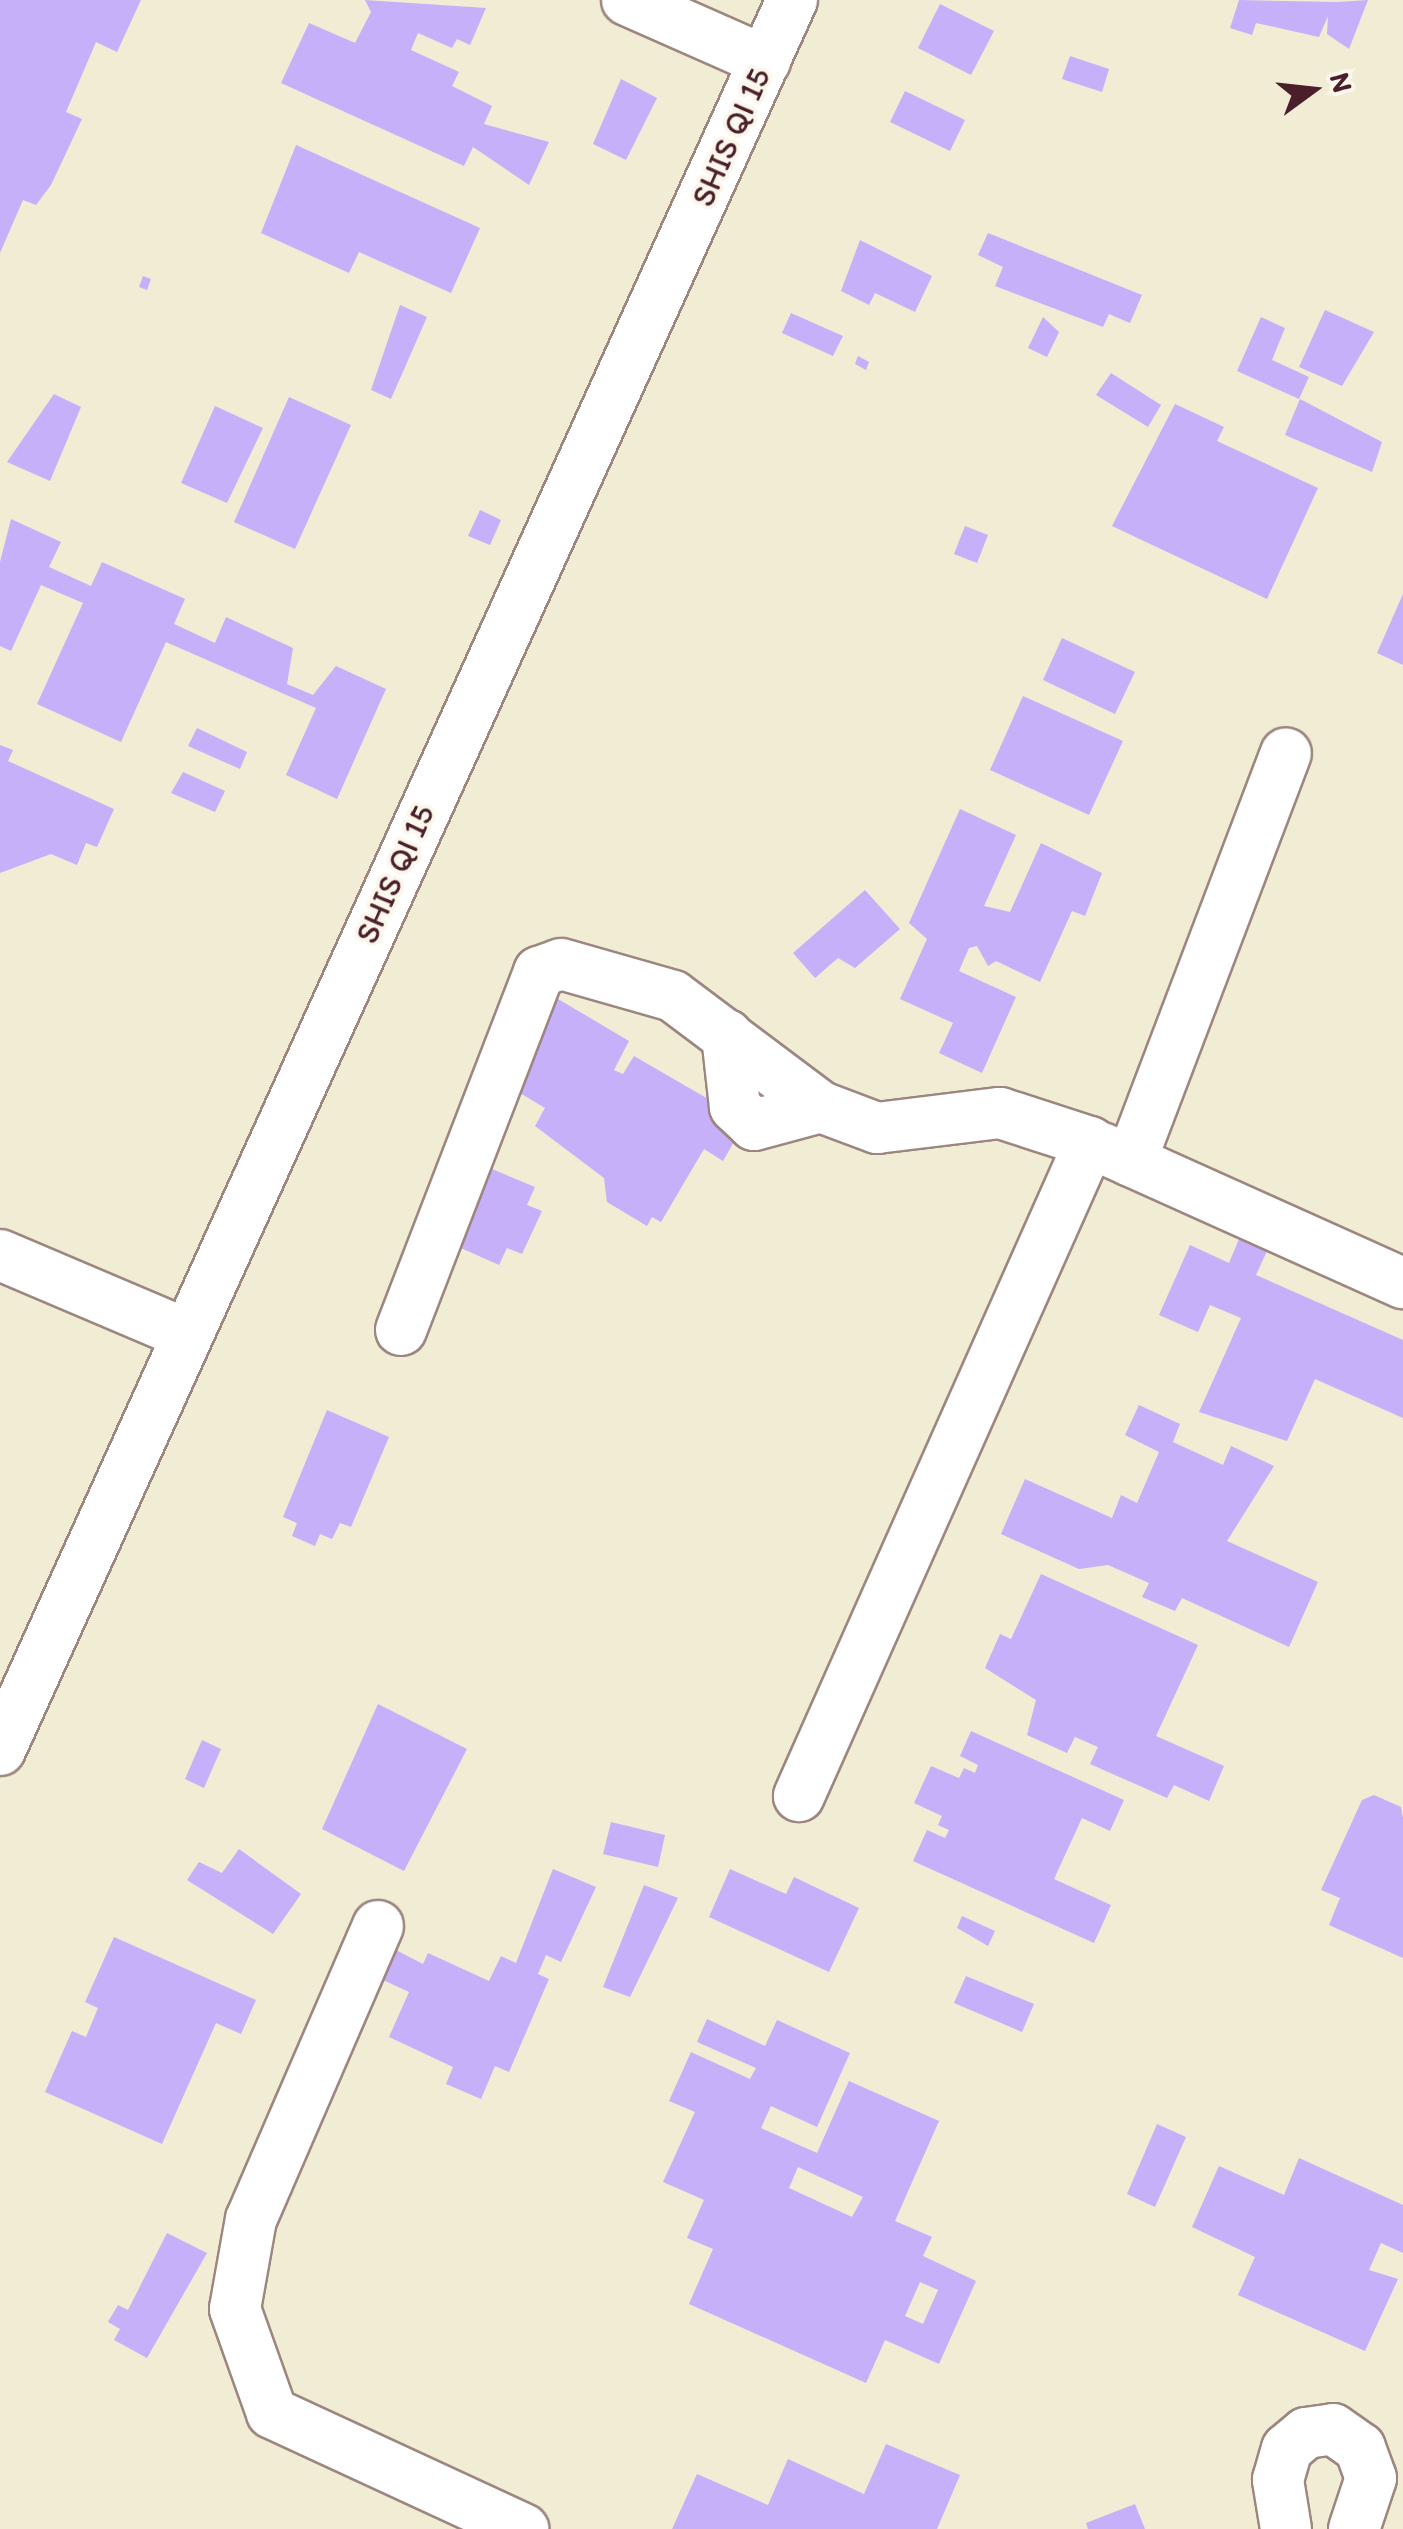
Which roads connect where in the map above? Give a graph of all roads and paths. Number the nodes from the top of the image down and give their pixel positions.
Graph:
1 (627, 0) edge
2 (792, 0) edge
3 (765, 62) junction
4 (1286, 754) dead end
5 (1110, 1152) junction
6 (0, 1255) edge
7 (1403, 1283) edge
8 (401, 1330) dead end
9 (186, 1334) junction
10 (0, 1750) edge
11 (799, 1796) dead end
12 (378, 1926) dead end
13 (455, 2514) edge
14 (523, 2529) edge
15 (1286, 2529) edge
16 (1354, 2529) edge

1 - 3 street
2 - 3 street, SHIS QI 15
3 - 9 street, SHIS QI 15
4 - 5 street
5 - 7 street
5 - 8 street
5 - 11 street
6 - 9 street
9 - 10 street, SHIS QI 15
12 - 13 street
13 - 14 street
15 - 16 street

